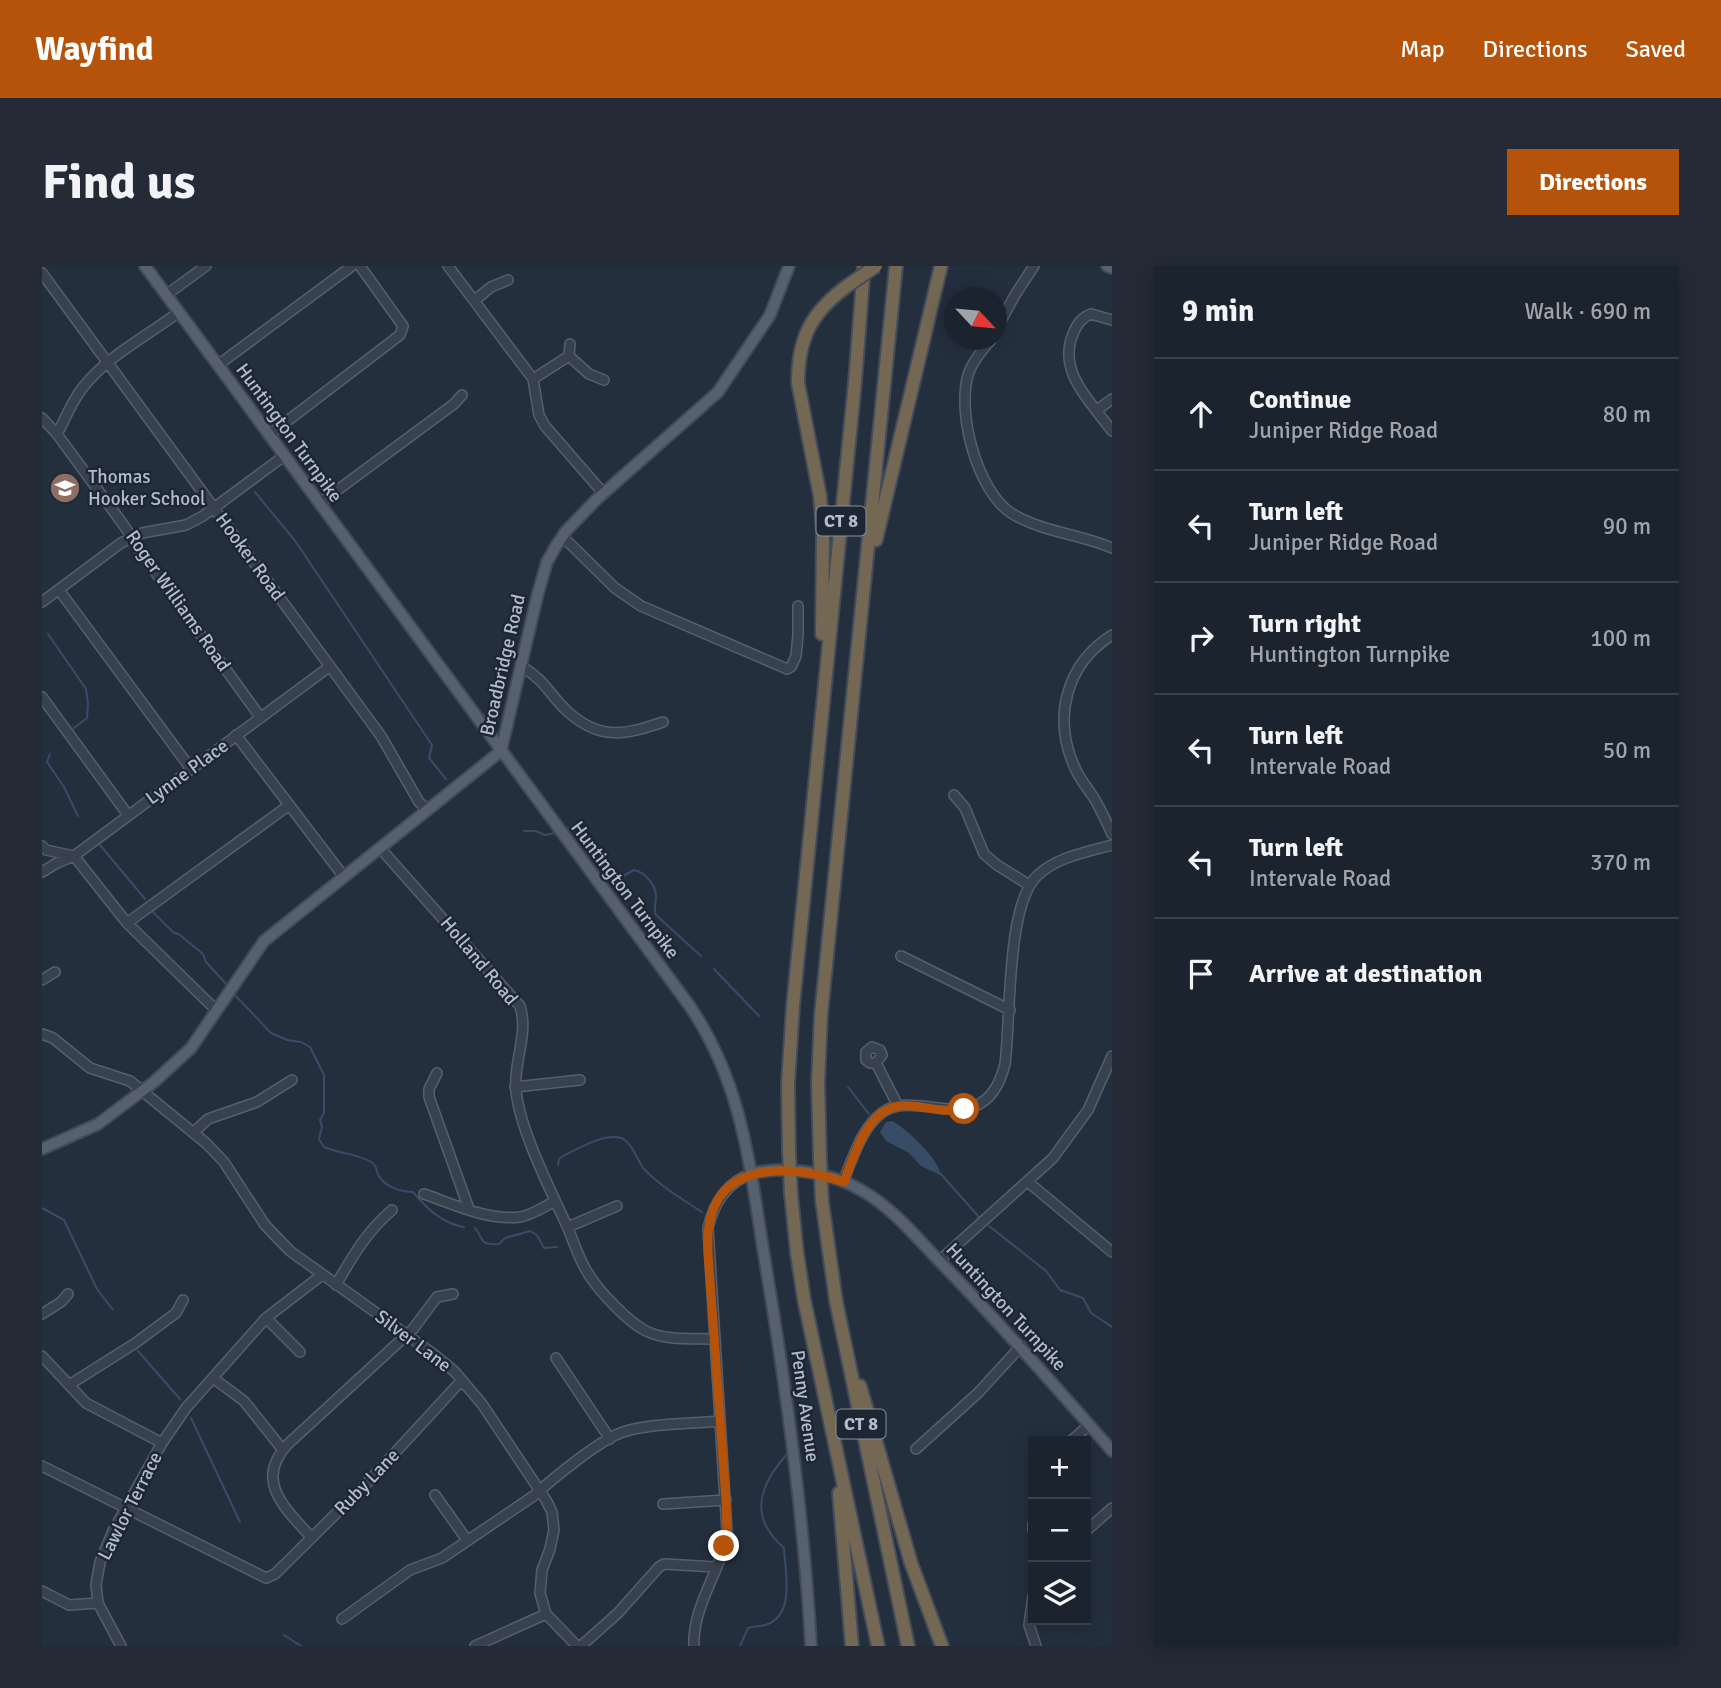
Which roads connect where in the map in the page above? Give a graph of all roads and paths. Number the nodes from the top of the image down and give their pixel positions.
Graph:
1 (145, 266) edge
2 (206, 266) edge
3 (352, 266) edge
4 (360, 266) edge
5 (448, 266) edge
6 (789, 266) edge
7 (864, 266) edge
8 (876, 266) edge
9 (896, 266) edge
10 (941, 266) edge
11 (1034, 266) edge
12 (1107, 266) edge
13 (1112, 268) edge
14 (42, 273) edge
15 (508, 281) dead end
16 (166, 295) junction
17 (475, 300) junction
18 (1007, 311) edge
19 (178, 312) junction
20 (1112, 320) edge
21 (570, 344) dead end
22 (984, 350) edge
23 (569, 356) junction
24 (107, 363) junction
25 (218, 365) junction
26 (533, 379) junction
27 (604, 380) dead end
28 (462, 395) dead end
29 (1112, 398) edge
30 (1097, 410) junction
31 (42, 418) edge
32 (1112, 431) edge
33 (57, 434) junction
34 (269, 435) junction
35 (284, 456) junction
36 (604, 494) junction
37 (320, 503) junction
38 (215, 509) junction
39 (562, 536) junction
40 (131, 537) junction
41 (1112, 548) edge
42 (59, 590) junction
43 (42, 602) edge
44 (798, 606) dead end
45 (1112, 635) edge
46 (521, 666) junction
47 (329, 667) junction
48 (854, 685) junction
49 (42, 697) edge
50 (261, 718) junction
51 (663, 722) dead end
52 (236, 735) junction
53 (501, 751) junction
54 (191, 769) junction
55 (815, 776) junction
56 (954, 795) dead end
57 (288, 806) junction
58 (429, 810) junction
59 (128, 815) junction
60 (1112, 834) edge
61 (1112, 845) edge
62 (42, 846) edge
63 (381, 849) junction
64 (74, 856) junction
65 (42, 873) edge
66 (344, 877) junction
67 (1029, 885) junction
68 (127, 923) junction
69 (901, 956) dead end
70 (55, 972) dead end
71 (42, 980) edge
72 (219, 1005) junction
73 (1010, 1010) junction
74 (42, 1034) edge
75 (876, 1063) dead end
76 (1111, 1063) edge
77 (437, 1073) dead end
78 (292, 1080) dead end
79 (580, 1080) dead end
80 (515, 1087) junction
81 (142, 1092) junction
82 (898, 1106) junction
83 (193, 1133) junction
84 (42, 1149) edge
85 (752, 1173) junction
86 (844, 1182) junction
87 (1028, 1182) junction
88 (424, 1194) dead end
89 (555, 1201) junction
90 (617, 1206) dead end
91 (469, 1209) junction
92 (392, 1210) dead end
93 (568, 1227) junction
94 (1112, 1252) edge
95 (939, 1261) junction
96 (322, 1275) junction
97 (336, 1285) junction
98 (68, 1294) dead end
99 (453, 1294) dead end
100 (183, 1300) dead end
101 (835, 1301) junction
102 (42, 1314) edge
103 (266, 1318) junction
104 (406, 1335) junction
105 (715, 1339) junction
106 (1021, 1346) junction
107 (300, 1352) dead end
108 (42, 1356) edge
109 (556, 1358) dead end
110 (213, 1378) junction
111 (462, 1380) junction
112 (69, 1385) junction
113 (719, 1421) junction
114 (832, 1424) junction
115 (1089, 1425) junction
116 (1077, 1436) edge
117 (610, 1439) junction
118 (162, 1443) junction
119 (916, 1449) dead end
120 (282, 1450) junction
121 (1112, 1451) edge
122 (42, 1465) edge
123 (541, 1490) junction
124 (435, 1494) dead end
125 (726, 1500) junction
126 (663, 1504) dead end
127 (126, 1508) junction
128 (1112, 1508) edge
129 (1091, 1527) edge
130 (312, 1537) junction
131 (467, 1540) junction
132 (911, 1563) junction
133 (716, 1567) junction
134 (42, 1591) edge
135 (99, 1603) junction
136 (547, 1614) junction
137 (342, 1619) dead end
138 (1029, 1625) edge
139 (121, 1646) edge
140 (475, 1646) edge
141 (579, 1646) edge
142 (694, 1646) edge
143 (811, 1646) edge
144 (852, 1646) edge
145 (878, 1646) edge
146 (908, 1646) edge
147 (935, 1646) edge
148 (942, 1646) edge
149 (1036, 1646) edge

1 - 16 main road, Huntington Turnpike
2 - 16 street
3 - 25 street
4 - 34 street
5 - 17 street
6 - 36 main road, Broadbridge Road
7 - 55 highway, CT 8
8 - 55 highway, bridge
9 - 48 highway, CT 8
10 - 48 highway
11 - 18 street
12 - 13 main road
14 - 24 street, Hooker Road
15 - 17 street
16 - 19 main road, Huntington Turnpike
17 - 26 street
19 - 24 street
19 - 25 main road, Huntington Turnpike
20 - 30 street
21 - 23 street
22 - 41 street
23 - 26 street
23 - 27 street
24 - 33 street
24 - 38 street, Hooker Road
25 - 34 main road, Huntington Turnpike
26 - 36 street
28 - 37 street
29 - 30 street
30 - 32 street
31 - 33 street, Roger Williams Road
33 - 40 street, Roger Williams Road
34 - 35 main road, Huntington Turnpike
35 - 37 main road, Huntington Turnpike
35 - 38 street
36 - 39 main road, Broadbridge Road
37 - 53 main road, Huntington Turnpike
38 - 40 street
38 - 47 street, Hooker Road
39 - 44 street
39 - 46 main road, Broadbridge Road
40 - 42 street
40 - 50 street, Roger Williams Road
42 - 43 street
42 - 54 street
45 - 60 street
46 - 51 street
46 - 53 main road, Broadbridge Road
47 - 50 street, Lynne Place
47 - 58 street, Hooker Road
48 - 101 highway, CT 8, bridge
49 - 59 street
50 - 52 street, Lynne Place
52 - 54 street, Lynne Place
52 - 57 street
53 - 58 main road, Broadbridge Road
53 - 85 main road, Huntington Turnpike
54 - 59 street, Lynne Place
55 - 114 highway, CT 8, bridge
56 - 67 street
57 - 66 street
57 - 68 street
58 - 63 main road, Broadbridge Road
59 - 64 street, Lynne Place
61 - 67 street
62 - 64 street
63 - 66 main road, Broadbridge Road
63 - 80 street, Holland Road
64 - 65 street, Lynne Place
64 - 68 street
66 - 72 main road, Broadbridge Road
67 - 73 street
68 - 72 street
69 - 73 street
70 - 71 street
72 - 81 main road, Broadbridge Road
73 - 82 street
74 - 81 street, Silver Lane
75 - 82 street
76 - 87 street
77 - 91 street
78 - 83 street
79 - 80 street
80 - 89 street, Holland Road
81 - 83 street, Silver Lane
81 - 84 main road, Broadbridge Road
82 - 86 street
83 - 96 street, Silver Lane
85 - 86 main road, Huntington Turnpike
85 - 105 street
85 - 143 main road, Penny Avenue
86 - 95 main road, Huntington Turnpike
87 - 94 street
87 - 95 street
88 - 91 street
89 - 91 street
89 - 93 street, Holland Road
90 - 93 street
92 - 97 street
93 - 105 street, Holland Road
95 - 106 main road, Huntington Turnpike
96 - 97 street, Silver Lane
96 - 103 street, Lawlor Terrace
97 - 104 street, Silver Lane
98 - 102 street
99 - 104 street
100 - 112 street
101 - 132 highway
101 - 146 highway, CT 8
103 - 107 street
103 - 110 street, Lawlor Terrace
104 - 111 street, Silver Lane
104 - 120 street
105 - 113 street
106 - 115 main road, Huntington Turnpike
106 - 119 street
108 - 112 street
109 - 117 street
110 - 118 street, Lawlor Terrace
110 - 120 street
111 - 123 street, Silver Lane
111 - 130 street, Ruby Lane
112 - 118 street
113 - 117 street
113 - 125 street
114 - 144 highway
114 - 145 highway, CT 8
115 - 116 street
115 - 121 main road, Huntington Turnpike
117 - 123 street
118 - 127 street, Lawlor Terrace
120 - 130 street
122 - 127 street
123 - 131 street
123 - 136 street, Silver Lane
124 - 131 street
125 - 126 street
125 - 133 street
127 - 130 street, Ruby Lane
127 - 135 street, Lawlor Terrace
128 - 129 street
131 - 137 street
132 - 147 highway
132 - 148 highway
133 - 141 street
133 - 142 street
134 - 135 street
135 - 139 street, Lawlor Terrace
136 - 140 street
136 - 141 street
138 - 149 street

